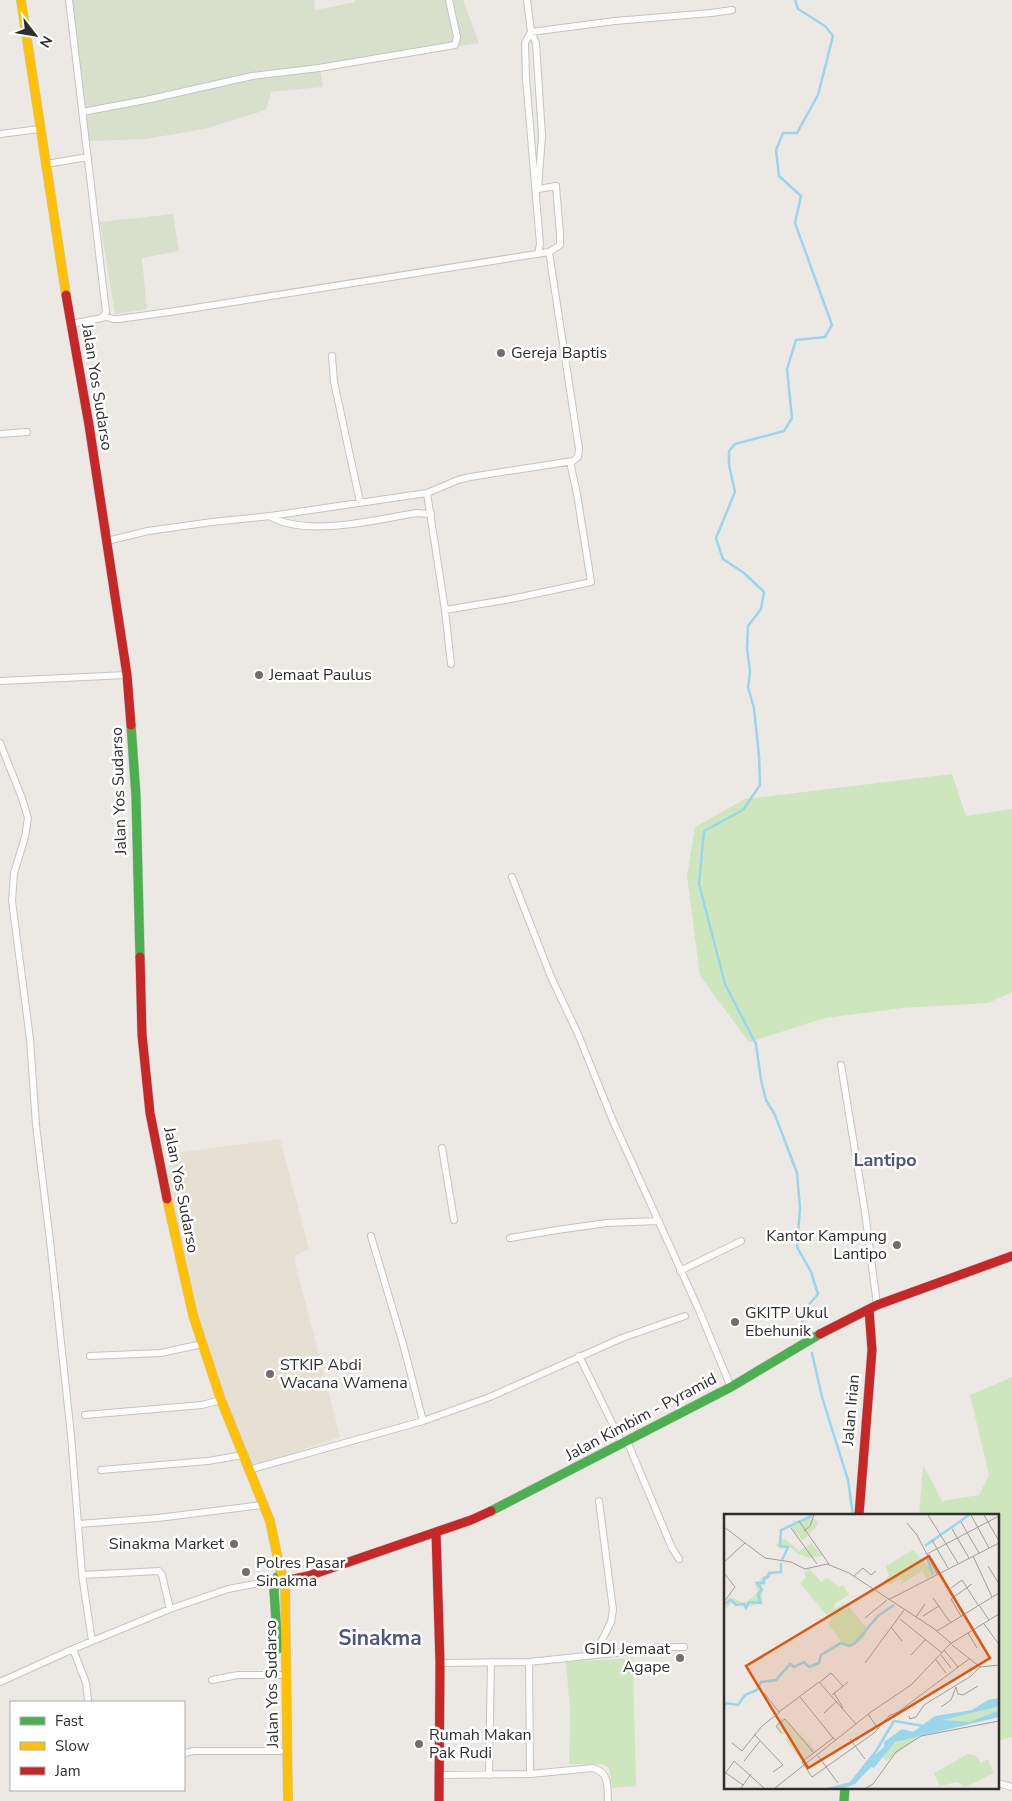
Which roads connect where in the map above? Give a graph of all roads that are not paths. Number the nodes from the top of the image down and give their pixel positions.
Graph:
1 (21, 0) edge
2 (69, 0) edge
3 (449, 0) edge
4 (527, 0) edge
5 (732, 10) dead end
6 (530, 32) junction
7 (82, 112) junction
8 (40, 130) junction
9 (0, 134) edge
10 (88, 157) junction
11 (46, 164) junction
12 (549, 252) junction
13 (538, 254) junction
14 (104, 316) junction
15 (71, 324) junction
16 (332, 356) dead end
17 (27, 432) dead end
18 (0, 434) edge
19 (570, 462) junction
20 (426, 493) junction
21 (360, 502) junction
22 (430, 514) junction
23 (270, 516) junction
24 (107, 541) junction
25 (445, 610) junction
26 (451, 664) dead end
27 (127, 675) junction
28 (0, 681) edge
29 (0, 743) edge
30 (512, 877) dead end
31 (841, 1065) dead end
32 (442, 1148) dead end
33 (454, 1220) dead end
34 (659, 1221) junction
35 (371, 1236) dead end
36 (510, 1238) dead end
37 (741, 1242) dead end
38 (1012, 1256) edge
39 (680, 1271) junction
40 (873, 1306) junction
41 (685, 1316) dead end
42 (202, 1344) junction
43 (90, 1356) dead end
44 (579, 1356) junction
45 (731, 1387) junction
46 (221, 1400) junction
47 (86, 1415) dead end
48 (423, 1421) junction
49 (625, 1442) junction
50 (243, 1455) junction
51 (102, 1470) dead end
52 (248, 1470) junction
53 (599, 1501) dead end
54 (262, 1505) junction
55 (859, 1514) edge
56 (79, 1524) junction
57 (436, 1532) junction
58 (680, 1559) dead end
59 (280, 1569) junction
60 (82, 1576) junction
61 (285, 1581) junction
62 (275, 1583) junction
63 (170, 1609) junction
64 (92, 1641) junction
65 (684, 1646) dead end
66 (72, 1649) junction
67 (601, 1654) junction
68 (491, 1662) junction
69 (529, 1662) junction
70 (440, 1663) junction
71 (282, 1675) junction
72 (212, 1680) dead end
73 (0, 1682) edge
74 (88, 1700) dead end
75 (280, 1751) junction
76 (185, 1753) edge
77 (530, 1774) junction
78 (438, 1775) junction
79 (489, 1775) junction
80 (845, 1788) edge
81 (280, 1801) edge
82 (288, 1801) edge
83 (438, 1801) edge
84 (608, 1801) edge
85 (844, 1801) edge

1 - 8 main road, Jalan Yos Sudarso
2 - 7 street
3 - 7 street
4 - 6 street
5 - 6 street
6 - 12 street
6 - 13 street
7 - 10 street
8 - 9 street
8 - 11 main road, Jalan Yos Sudarso
10 - 11 street
10 - 14 street
11 - 15 main road, Jalan Yos Sudarso
12 - 13 street
12 - 19 street
13 - 14 street
14 - 15 street
15 - 24 main road, Jalan Yos Sudarso
16 - 21 street
17 - 18 street
19 - 20 street
19 - 25 street
20 - 21 street
20 - 22 street
21 - 23 street
22 - 23 street
22 - 25 street
23 - 24 street
24 - 27 main road, Jalan Yos Sudarso
25 - 26 street
27 - 28 street
27 - 42 main road, Jalan Yos Sudarso
29 - 56 street
30 - 34 street
31 - 40 street
32 - 33 street
34 - 36 street
34 - 39 street
35 - 48 street
37 - 39 street
38 - 40 main road, Jalan Kimbim - Pyramid
39 - 45 street
40 - 45 main road, Jalan Kimbim - Pyramid
40 - 55 main road, Jalan Irian
41 - 44 street
42 - 43 street
42 - 46 main road, Jalan Yos Sudarso
44 - 48 street
44 - 49 street
45 - 49 main road, Jalan Kimbim - Pyramid
46 - 47 street
46 - 50 main road, Jalan Yos Sudarso
48 - 52 street
49 - 57 main road, Jalan Kimbim - Pyramid
49 - 58 street
50 - 51 street
50 - 52 main road, Jalan Yos Sudarso
52 - 54 main road, Jalan Yos Sudarso
53 - 67 street
54 - 56 street
54 - 59 main road, Jalan Yos Sudarso
56 - 60 street
57 - 61 main road, Jalan Kimbim - Pyramid
57 - 70 main road
59 - 61 main road, Jalan Yos Sudarso
59 - 62 main road, Jalan Yos Sudarso
60 - 63 street
60 - 64 street
61 - 62 main road, Jalan Kimbim - Pyramid
61 - 71 main road, Jalan Yos Sudarso
62 - 63 street
62 - 71 main road, Jalan Yos Sudarso
63 - 64 street
64 - 66 street
65 - 67 street
66 - 73 street
66 - 74 street
67 - 69 street
68 - 69 street
68 - 70 street
68 - 79 street
69 - 77 street
70 - 78 main road
71 - 72 street
71 - 75 main road, Jalan Yos Sudarso
71 - 82 main road, Jalan Yos Sudarso
75 - 76 street
75 - 81 main road, Jalan Yos Sudarso
77 - 79 street
77 - 84 street
78 - 79 street
78 - 83 main road
80 - 85 main road

